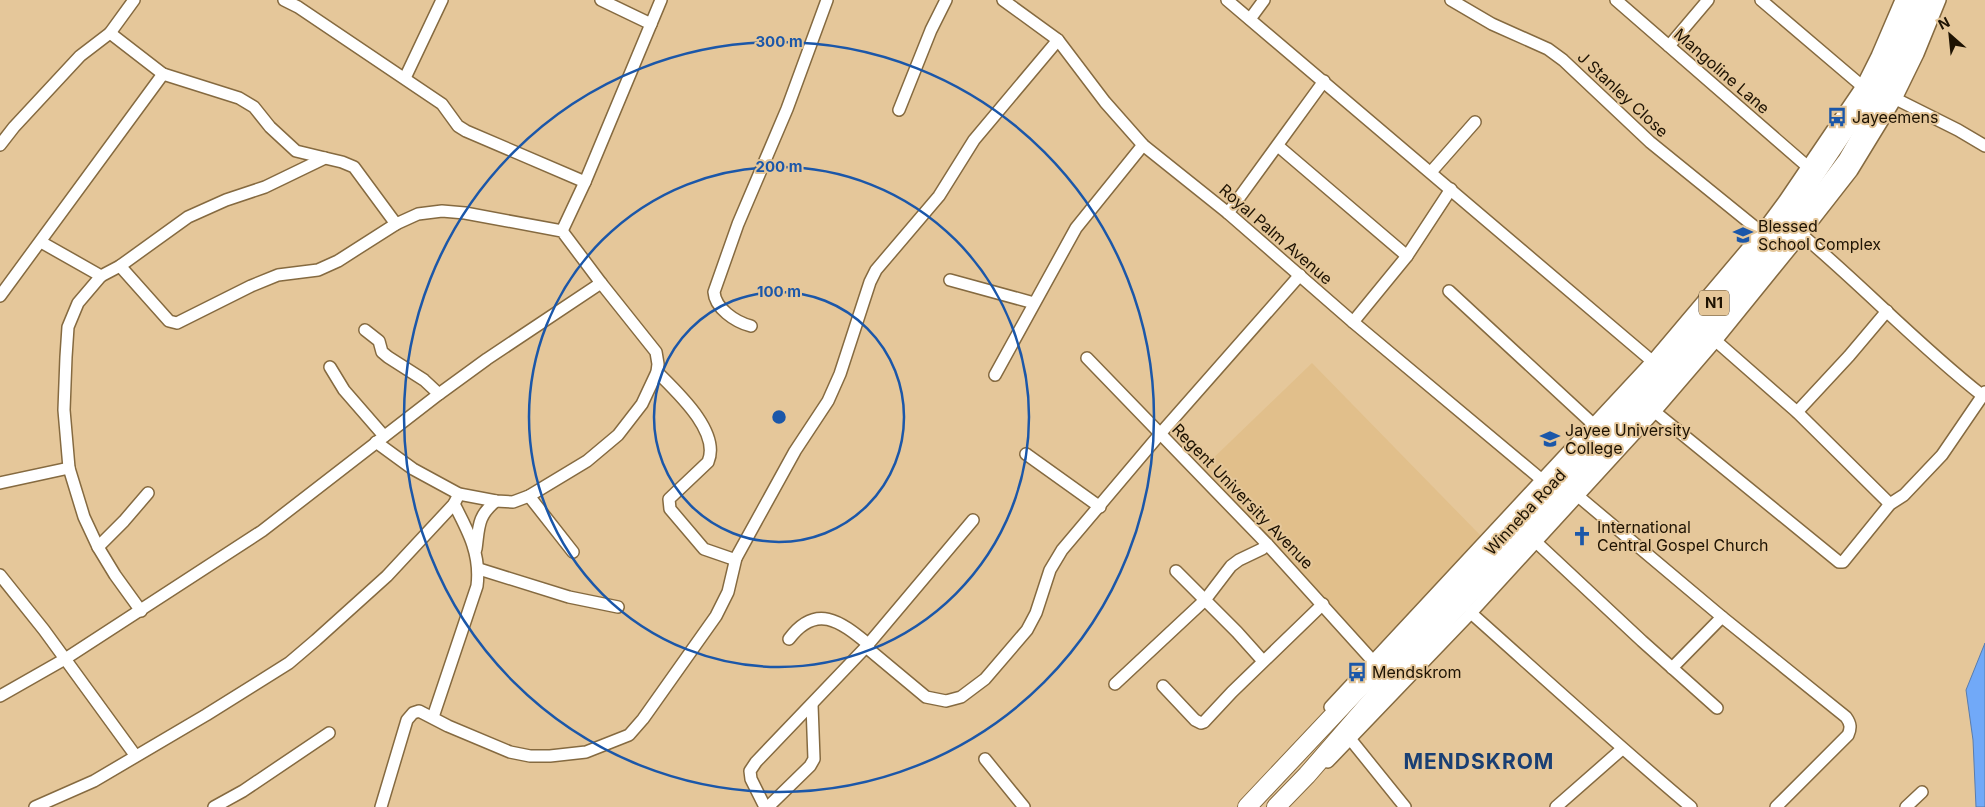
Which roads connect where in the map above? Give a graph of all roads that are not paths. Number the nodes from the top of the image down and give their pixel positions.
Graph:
1 (134, 0) edge
2 (284, 0) edge
3 (442, 0) edge
4 (602, 0) edge
5 (661, 0) edge
6 (827, 0) edge
7 (946, 0) edge
8 (1003, 0) edge
9 (1226, 0) edge
10 (1264, 0) edge
11 (1451, 0) edge
12 (1616, 0) edge
13 (1708, 0) edge
14 (1761, 0) edge
15 (1904, 0) edge
16 (1928, 0) edge
17 (1940, 0) edge
18 (1250, 19) junction
19 (651, 24) junction
20 (110, 33) junction
21 (1058, 40) junction
22 (1669, 46) junction
23 (163, 74) junction
24 (405, 78) junction
25 (1324, 81) junction
26 (1862, 86) junction
27 (1896, 99) junction
28 (899, 110) dead end
29 (1476, 122) dead end
30 (0, 145) edge
31 (1142, 145) junction
32 (1278, 146) junction
33 (1985, 146) edge
34 (325, 158) junction
35 (1808, 167) junction
36 (1430, 172) junction
37 (585, 182) junction
38 (1451, 190) junction
39 (1228, 213) junction
40 (396, 224) junction
41 (562, 232) junction
42 (1761, 232) junction
43 (1802, 235) junction
44 (41, 242) junction
45 (1407, 256) junction
46 (120, 266) junction
47 (1300, 275) junction
48 (102, 276) junction
49 (950, 280) dead end
50 (601, 284) junction
51 (1740, 285) junction
52 (1449, 291) dead end
53 (0, 296) edge
54 (1034, 303) junction
55 (1887, 311) junction
56 (1353, 322) junction
57 (751, 326) dead end
58 (365, 330) dead end
59 (1716, 341) junction
60 (1087, 358) dead end
61 (1652, 361) junction
62 (330, 367) dead end
63 (657, 372) junction
64 (995, 375) dead end
65 (438, 394) junction
66 (1984, 394) edge
67 (1654, 412) junction
68 (1797, 412) junction
69 (1593, 424) junction
70 (1160, 434) junction
71 (380, 439) junction
72 (1026, 454) dead end
73 (69, 468) junction
74 (1542, 480) junction
75 (0, 483) edge
76 (148, 493) dead end
77 (529, 496) junction
78 (1578, 496) junction
79 (457, 499) junction
80 (496, 501) junction
81 (1890, 504) junction
82 (1100, 507) junction
83 (973, 520) dead end
84 (1536, 542) junction
85 (1267, 544) junction
86 (98, 547) junction
87 (476, 551) junction
88 (573, 552) dead end
89 (736, 558) junction
90 (479, 569) junction
91 (1176, 570) dead end
92 (0, 575) edge
93 (1205, 600) junction
94 (1323, 604) junction
95 (618, 607) dead end
96 (141, 611) junction
97 (1471, 613) junction
98 (1722, 617) junction
99 (788, 639) dead end
100 (867, 646) junction
101 (65, 659) junction
102 (1372, 660) junction
103 (1263, 661) junction
104 (1672, 668) junction
105 (1115, 684) dead end
106 (1162, 686) dead end
107 (0, 696) edge
108 (812, 705) junction
109 (1717, 708) dead end
110 (433, 717) junction
111 (329, 733) dead end
112 (1351, 740) junction
113 (1622, 749) junction
114 (136, 755) junction
115 (985, 759) dead end
116 (1288, 764) junction
117 (1307, 775) junction
118 (1922, 792) dead end
119 (763, 806) edge
120 (35, 807) edge
121 (214, 807) edge
122 (381, 807) edge
123 (1024, 807) edge
124 (1247, 807) edge
125 (1276, 807) edge
126 (1405, 807) edge
127 (1556, 807) edge
128 (1691, 807) edge
129 (1776, 807) edge
130 (1906, 807) edge

1 - 20 street
2 - 24 street
3 - 24 street
4 - 19 street
5 - 19 street
6 - 57 street
7 - 28 street
8 - 21 street, Royal Palm Avenue
9 - 18 street
10 - 18 street
11 - 42 street, J Stanley Close
12 - 22 street, Mangoline Lane
13 - 22 street
14 - 26 street
15 - 26 street
15 - 51 highway, Winneba Road / N1
16 - 51 highway, Winneba Road / N1
17 - 27 street
18 - 25 street
19 - 37 street
20 - 23 street
20 - 30 street
21 - 31 street, Royal Palm Avenue
21 - 89 street
22 - 35 street, Mangoline Lane
23 - 34 street
23 - 44 street
24 - 37 street
25 - 32 street
25 - 36 street
26 - 35 street
27 - 33 street
27 - 43 street
29 - 36 street
31 - 39 street, Royal Palm Avenue
31 - 54 street
32 - 39 street
32 - 45 street
34 - 40 street
34 - 46 street
35 - 42 street
36 - 38 street
37 - 41 street
38 - 45 street
38 - 61 street
39 - 47 street, Royal Palm Avenue
40 - 41 street
40 - 46 street
41 - 50 street
42 - 51 street
43 - 51 street
43 - 55 street
44 - 48 street
44 - 53 street
45 - 56 street
46 - 48 street
47 - 56 street, Royal Palm Avenue
47 - 70 street
48 - 73 street
49 - 54 street
50 - 63 street
50 - 65 street
51 - 59 street
51 - 61 street
51 - 116 highway, Winneba Road / N1
51 - 117 highway, Winneba Road / N1
52 - 69 street
54 - 64 street
55 - 66 street
55 - 68 street
56 - 74 street, Royal Palm Avenue
58 - 65 street
59 - 67 street
59 - 68 street
60 - 70 street, Regent University Avenue
61 - 69 street
62 - 71 street
63 - 77 street
63 - 89 street
65 - 71 street
66 - 81 street
67 - 78 street
67 - 81 street
68 - 81 street
69 - 74 street
70 - 82 street
70 - 85 street, Regent University Avenue
71 - 79 street
71 - 96 street
72 - 82 street
73 - 75 street
73 - 86 street
74 - 102 street
76 - 86 street
77 - 80 street
77 - 88 street
78 - 84 street
78 - 98 street
79 - 80 street
79 - 87 street
79 - 114 street
80 - 87 street
82 - 100 street
83 - 100 street
84 - 97 street
84 - 104 street
85 - 93 street
85 - 94 street, Regent University Avenue
86 - 96 street
87 - 90 street
89 - 110 street
90 - 95 street
90 - 110 street
91 - 93 street
92 - 101 street
93 - 103 street
93 - 105 street
94 - 102 street, Regent University Avenue
94 - 103 street
96 - 101 street
97 - 112 street
97 - 113 street
98 - 104 street
98 - 129 street
99 - 100 street
100 - 108 street
101 - 107 street
101 - 114 street
102 - 116 street
103 - 106 street
104 - 109 street
108 - 119 street
108 - 119 street
110 - 122 street
111 - 121 street
112 - 117 street
112 - 126 street
113 - 127 street
113 - 128 street
114 - 120 street
115 - 123 street
116 - 124 highway, Winneba Road / N1
117 - 125 highway, Winneba Road / N1
118 - 130 street

